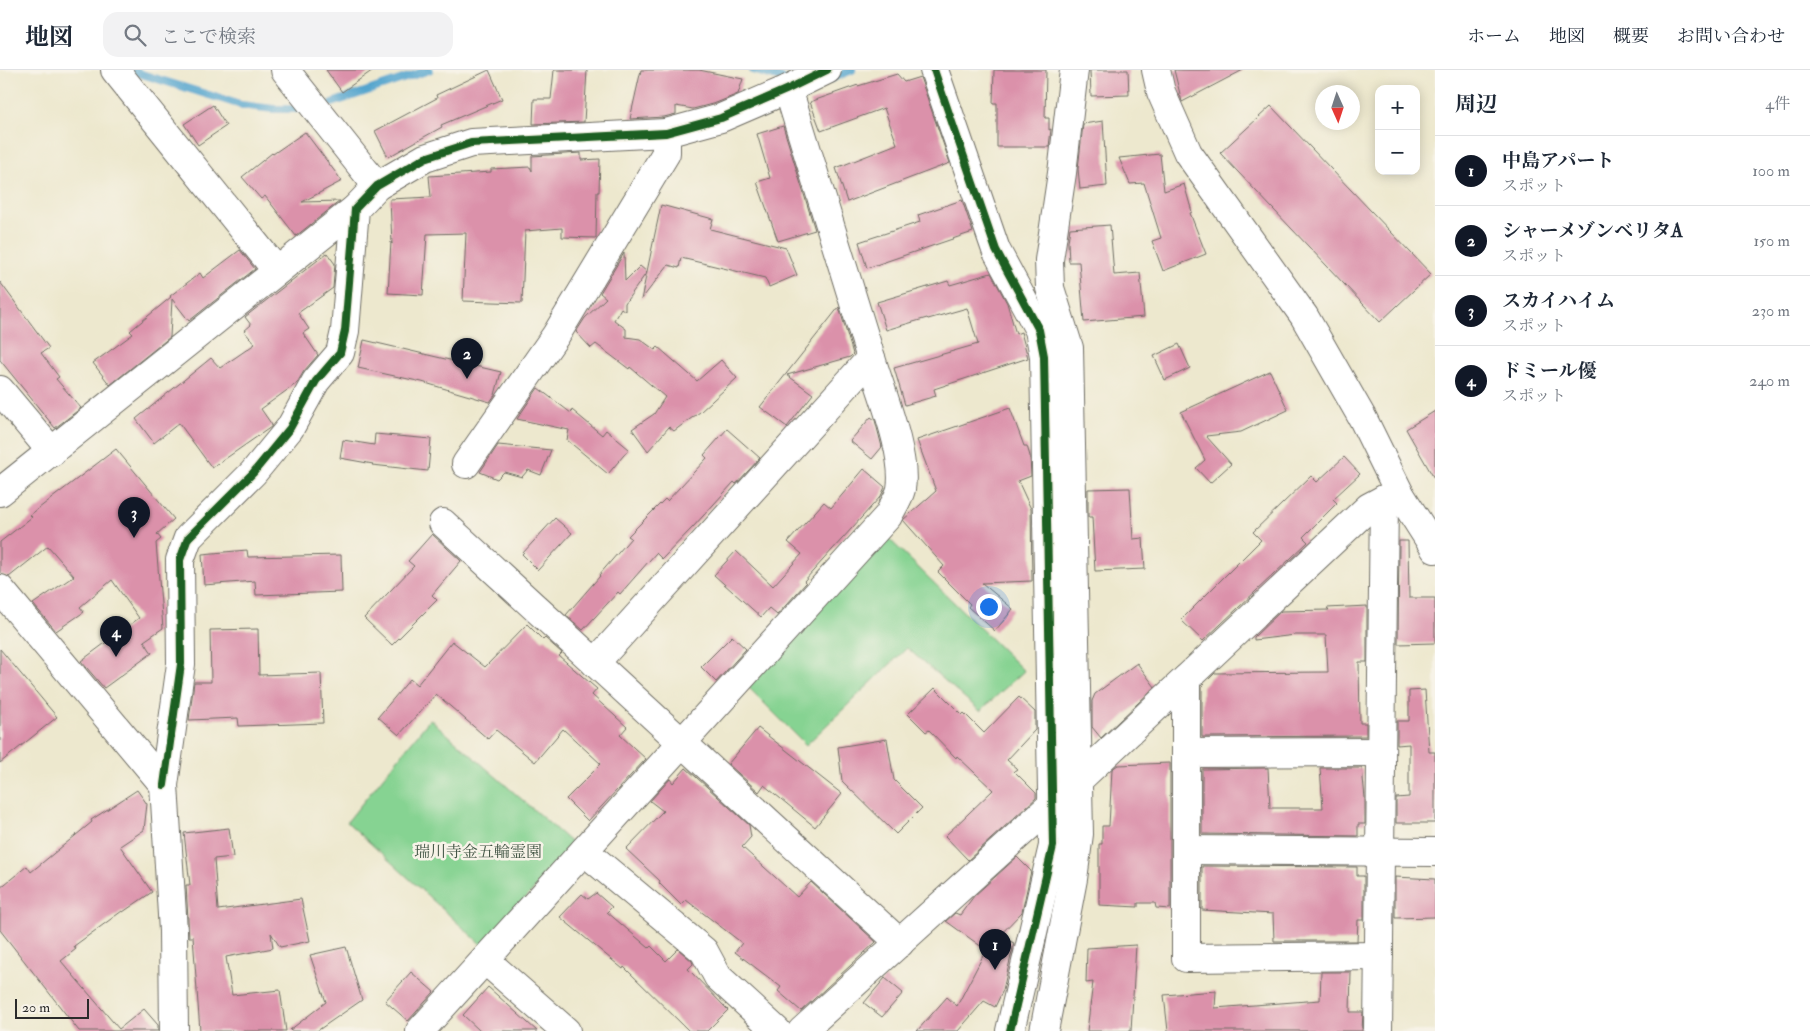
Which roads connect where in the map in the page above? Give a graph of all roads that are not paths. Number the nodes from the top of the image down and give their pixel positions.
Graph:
1 (115, 70) edge
2 (286, 70) edge
3 (827, 70) edge
4 (934, 70) edge
5 (1074, 70) edge
6 (1156, 70) edge
7 (788, 89) junction
8 (666, 133) junction
9 (378, 186) junction
10 (354, 209) junction
11 (277, 271) junction
12 (871, 358) junction
13 (0, 390) edge
14 (52, 452) junction
15 (466, 464) dead end
16 (0, 492) edge
17 (1392, 496) junction
18 (443, 523) dead end
19 (1435, 548) edge
20 (0, 589) edge
21 (595, 663) junction
22 (1186, 679) junction
23 (682, 743) junction
24 (1381, 752) junction
25 (1186, 753) junction
26 (164, 786) junction
27 (1064, 793) junction
28 (1186, 850) junction
29 (584, 851) junction
30 (1380, 852) junction
31 (1435, 852) edge
32 (900, 943) junction
33 (1379, 956) junction
34 (485, 960) junction
35 (174, 1031) edge
36 (420, 1031) edge
37 (566, 1031) edge
38 (777, 1031) edge
39 (802, 1031) edge
40 (1010, 1031) edge
41 (1044, 1031) edge
42 (1378, 1031) edge

1 - 11 street
2 - 9 street
3 - 7 street
4 - 27 street
5 - 27 street
6 - 17 street
7 - 8 street
7 - 12 street
8 - 9 street
8 - 15 street
9 - 10 street
10 - 11 street
10 - 26 street
11 - 14 street
12 - 21 street
12 - 23 street
13 - 14 street
14 - 16 street
17 - 19 street
17 - 22 street
17 - 24 street
18 - 21 street
20 - 26 street
21 - 23 street
22 - 25 street
22 - 27 street
23 - 29 street
23 - 32 street
24 - 25 street
24 - 30 street
25 - 28 street
26 - 35 street
27 - 32 street
27 - 40 street
27 - 41 street
28 - 30 street
28 - 33 street
29 - 34 street
29 - 38 street
30 - 31 street
30 - 33 street
32 - 39 street
33 - 42 street
34 - 36 street
34 - 37 street

